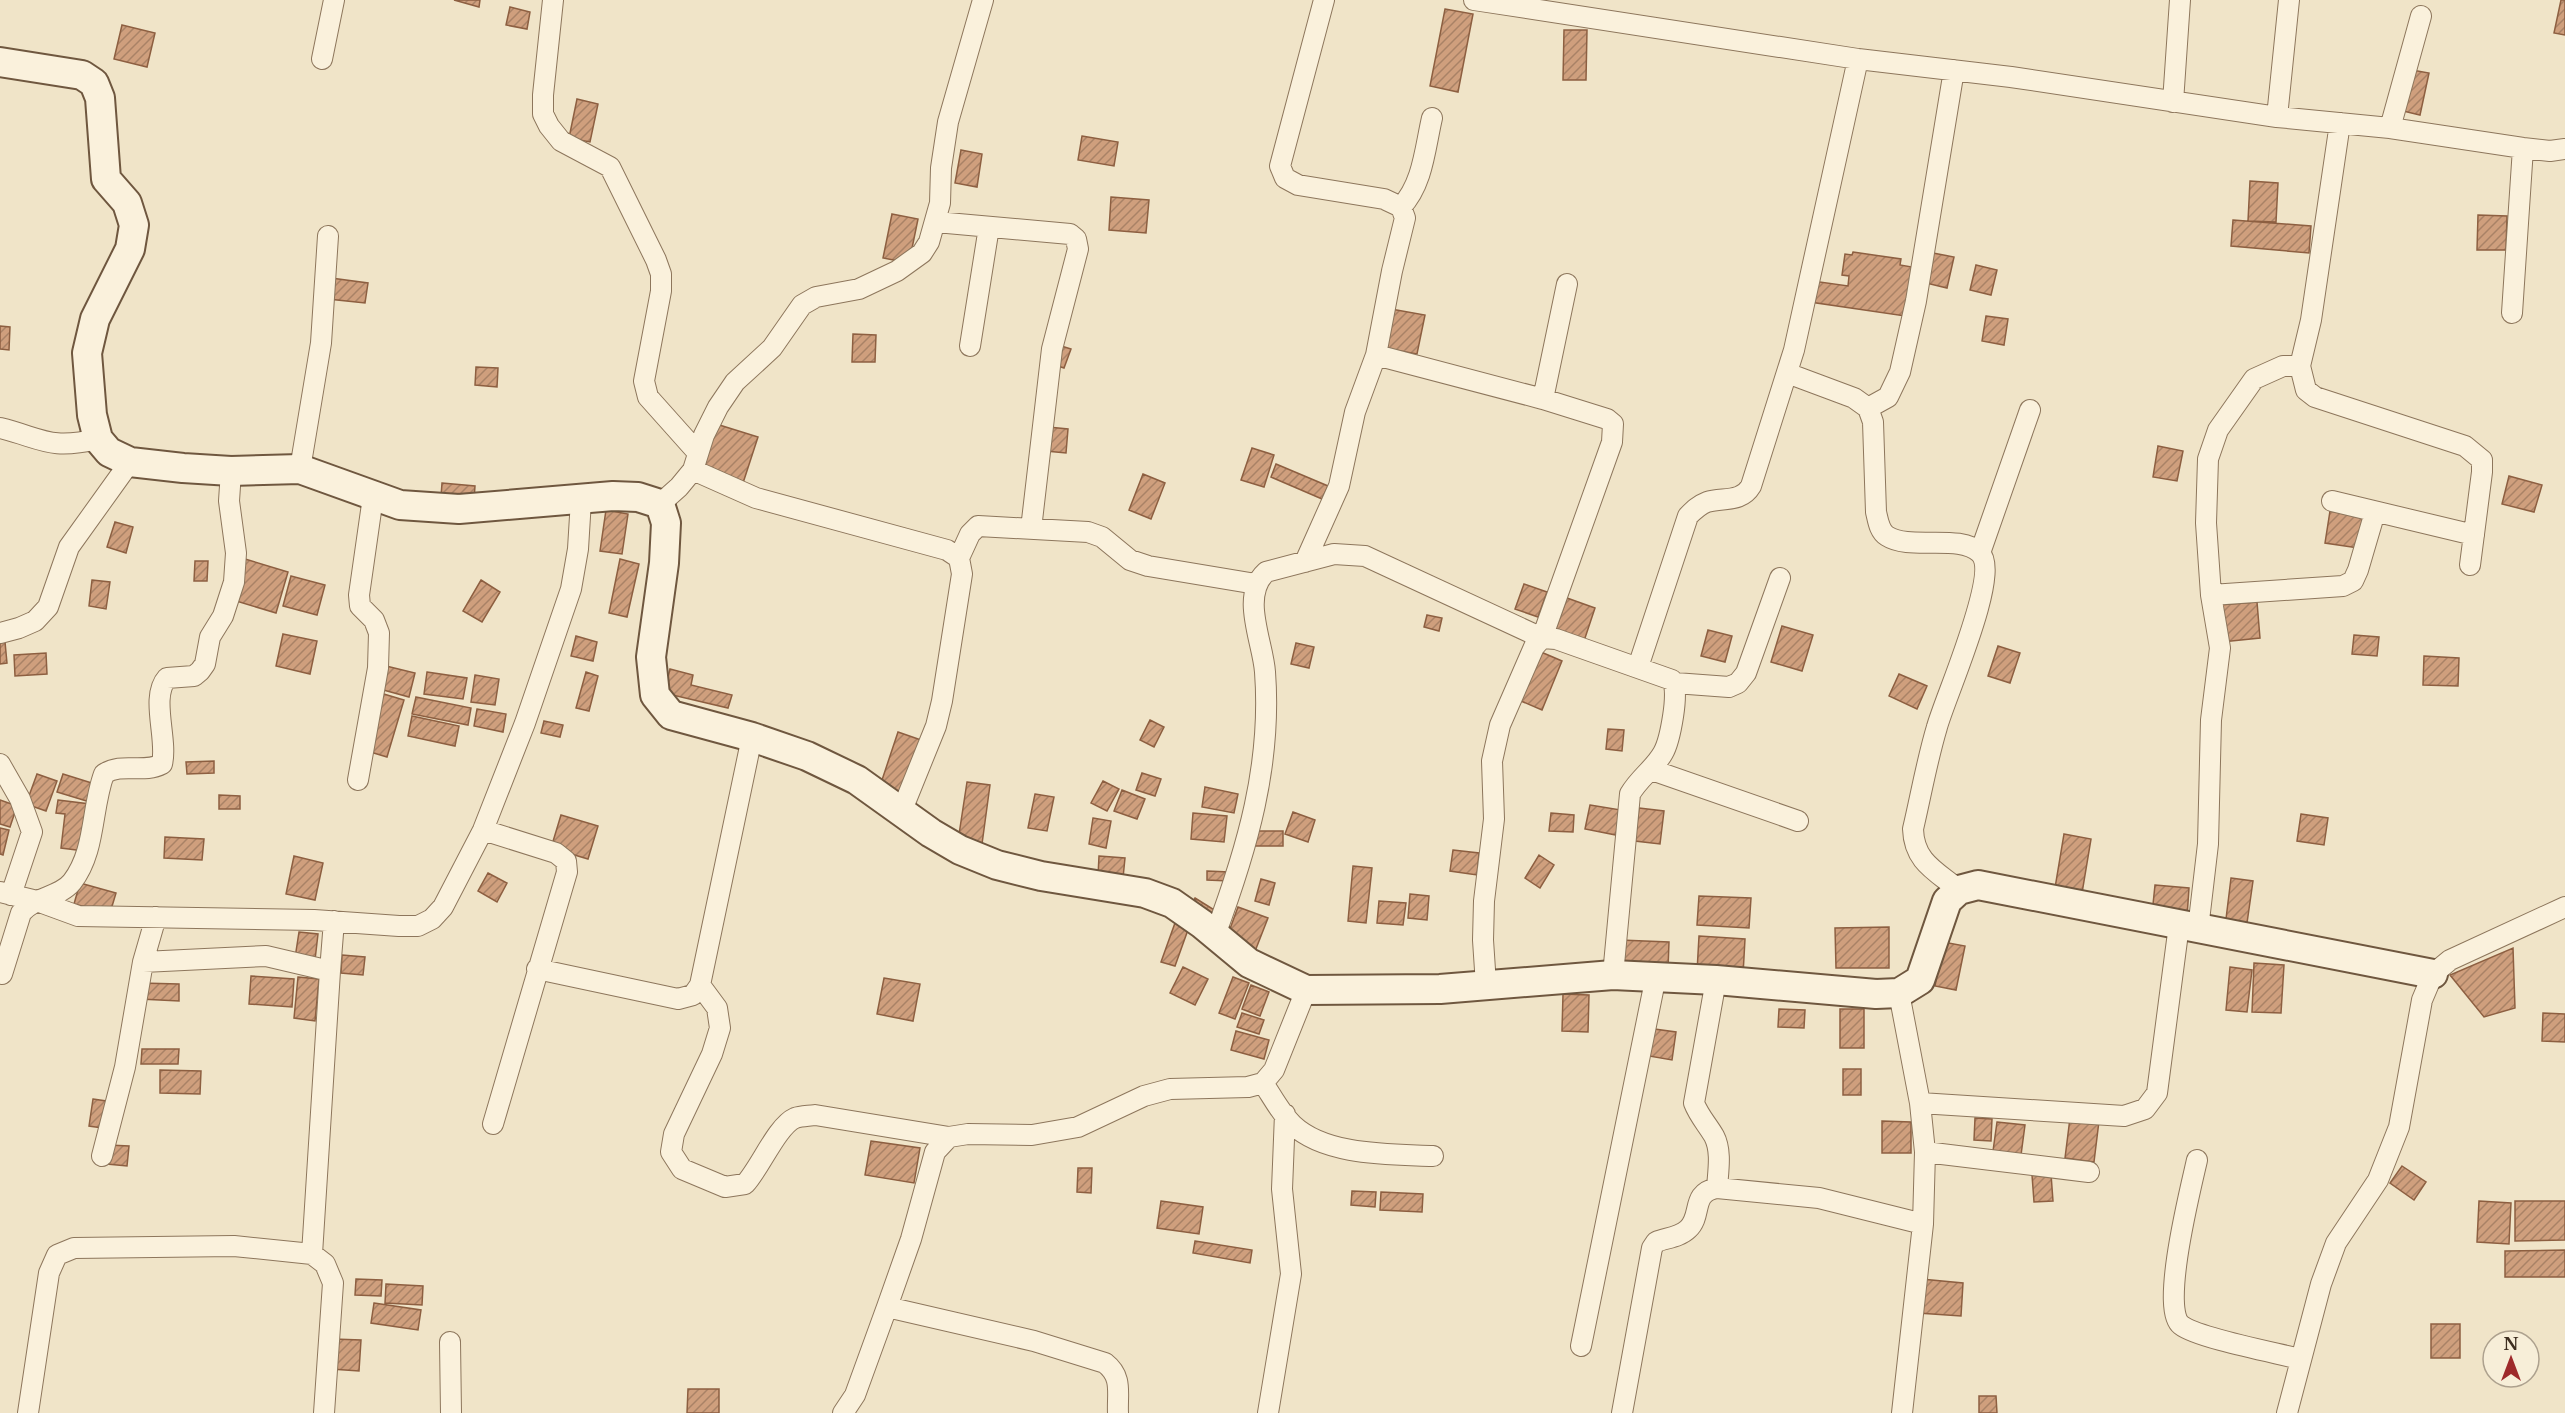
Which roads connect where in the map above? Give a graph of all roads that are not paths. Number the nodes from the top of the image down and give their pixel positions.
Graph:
1 (334, 0) edge
2 (553, 0) edge
3 (983, 0) edge
4 (1324, 0) edge
5 (1478, 0) edge
6 (2180, 0) edge
7 (2289, 0) edge
8 (2421, 16) dead end
9 (322, 59) dead end
10 (1858, 59) junction
11 (0, 62) edge
12 (1954, 70) junction
13 (2173, 102) junction
14 (2277, 117) junction
15 (1432, 118) dead end
16 (2340, 123) junction
17 (2390, 128) junction
18 (2523, 148) junction
19 (2565, 149) edge
20 (1401, 207) junction
21 (936, 222) junction
22 (989, 227) junction
23 (328, 236) dead end
24 (1567, 284) dead end
25 (2511, 313) dead end
26 (970, 346) dead end
27 (1376, 355) junction
28 (2301, 366) junction
29 (1787, 373) junction
30 (1543, 399) junction
31 (1868, 408) junction
32 (2030, 410) dead end
33 (0, 428) edge
34 (98, 439) junction
35 (696, 461) junction
36 (130, 462) junction
37 (300, 469) junction
38 (231, 471) junction
39 (373, 497) junction
40 (581, 500) junction
41 (2332, 501) dead end
42 (660, 504) junction
43 (2375, 512) junction
44 (1031, 529) junction
45 (2474, 535) junction
46 (1980, 554) junction
47 (959, 558) junction
48 (1305, 562) junction
49 (2470, 565) dead end
50 (1780, 578) dead end
51 (1256, 584) junction
52 (2211, 595) junction
53 (0, 633) edge
54 (1542, 638) junction
55 (1638, 667) junction
56 (1675, 683) junction
57 (752, 737) junction
58 (0, 764) edge
59 (1652, 770) junction
60 (358, 780) dead end
61 (902, 810) junction
62 (1798, 821) dead end
63 (483, 830) junction
64 (1959, 890) junction
65 (6, 894) edge
66 (37, 900) junction
67 (2565, 908) edge
68 (156, 917) junction
69 (334, 921) junction
70 (2189, 927) junction
71 (1215, 935) junction
72 (143, 962) junction
73 (537, 969) junction
74 (330, 970) junction
75 (2, 974) dead end
76 (2433, 974) junction
77 (1613, 975) junction
78 (1656, 976) junction
79 (1716, 980) junction
80 (700, 985) junction
81 (1486, 986) junction
82 (1306, 990) junction
83 (1899, 993) junction
84 (1263, 1083) junction
85 (1920, 1103) junction
86 (1285, 1114) junction
87 (493, 1124) dead end
88 (949, 1137) junction
89 (1925, 1152) junction
90 (102, 1156) dead end
91 (1433, 1156) dead end
92 (2197, 1160) dead end
93 (2090, 1172) dead end
94 (1717, 1188) junction
95 (1923, 1224) junction
96 (312, 1254) junction
97 (887, 1307) junction
98 (450, 1342) dead end
99 (1581, 1346) dead end
100 (2301, 1359) junction
101 (28, 1413) edge
102 (324, 1413) edge
103 (451, 1413) edge
104 (843, 1413) edge
105 (1118, 1413) edge
106 (1268, 1413) edge
107 (1622, 1413) edge
108 (1902, 1413) edge
109 (2287, 1413) edge

1 - 9 street
2 - 35 street
3 - 21 street
4 - 20 street
5 - 10 street
6 - 13 street
7 - 14 street
8 - 17 street
10 - 12 street
10 - 29 street
11 - 34 street
12 - 13 street
12 - 31 street
13 - 14 street
14 - 16 street
15 - 20 street
16 - 17 street
16 - 28 street
17 - 18 street
18 - 19 street
18 - 25 street
20 - 27 street
21 - 22 street
21 - 35 street
22 - 26 street
22 - 44 street
23 - 37 street
24 - 30 street
27 - 30 street
27 - 48 street
28 - 45 street
28 - 52 street
29 - 31 street
29 - 55 street
30 - 54 street
31 - 46 street
32 - 46 street
33 - 34 street
34 - 36 street
35 - 42 street
35 - 47 street
36 - 38 street
36 - 53 street
37 - 38 street
37 - 39 street
38 - 66 street
39 - 40 street
39 - 60 street
40 - 42 street
40 - 63 street
41 - 43 street
42 - 57 street
43 - 45 street
43 - 52 street
44 - 47 street
44 - 51 street
45 - 49 street
46 - 64 street
47 - 61 street
48 - 51 street
48 - 54 street
50 - 56 street
51 - 71 street
52 - 70 street
54 - 55 street
54 - 81 street
55 - 56 street
56 - 59 street
57 - 61 street
57 - 80 street
58 - 65 street
59 - 62 street
59 - 77 street
61 - 71 street
63 - 69 street
63 - 73 street
64 - 70 street
64 - 83 street
65 - 66 street
66 - 68 street
66 - 75 street
67 - 76 street
68 - 69 street
68 - 72 street
69 - 74 street
70 - 76 street
70 - 85 street
71 - 82 street
72 - 74 street
72 - 90 street
73 - 80 street
73 - 87 street
74 - 96 street
76 - 100 street
77 - 78 street
77 - 81 street
78 - 79 street
78 - 99 street
79 - 83 street
79 - 94 street
80 - 88 street
81 - 82 street
82 - 84 street
83 - 85 street
84 - 86 street
84 - 88 street
85 - 89 street
86 - 91 street
86 - 106 street
88 - 97 street
89 - 93 street
89 - 95 street
92 - 100 street
94 - 95 street
94 - 107 street
95 - 108 street
96 - 101 street
96 - 102 street
97 - 104 street
97 - 105 street
98 - 103 street
100 - 109 street

